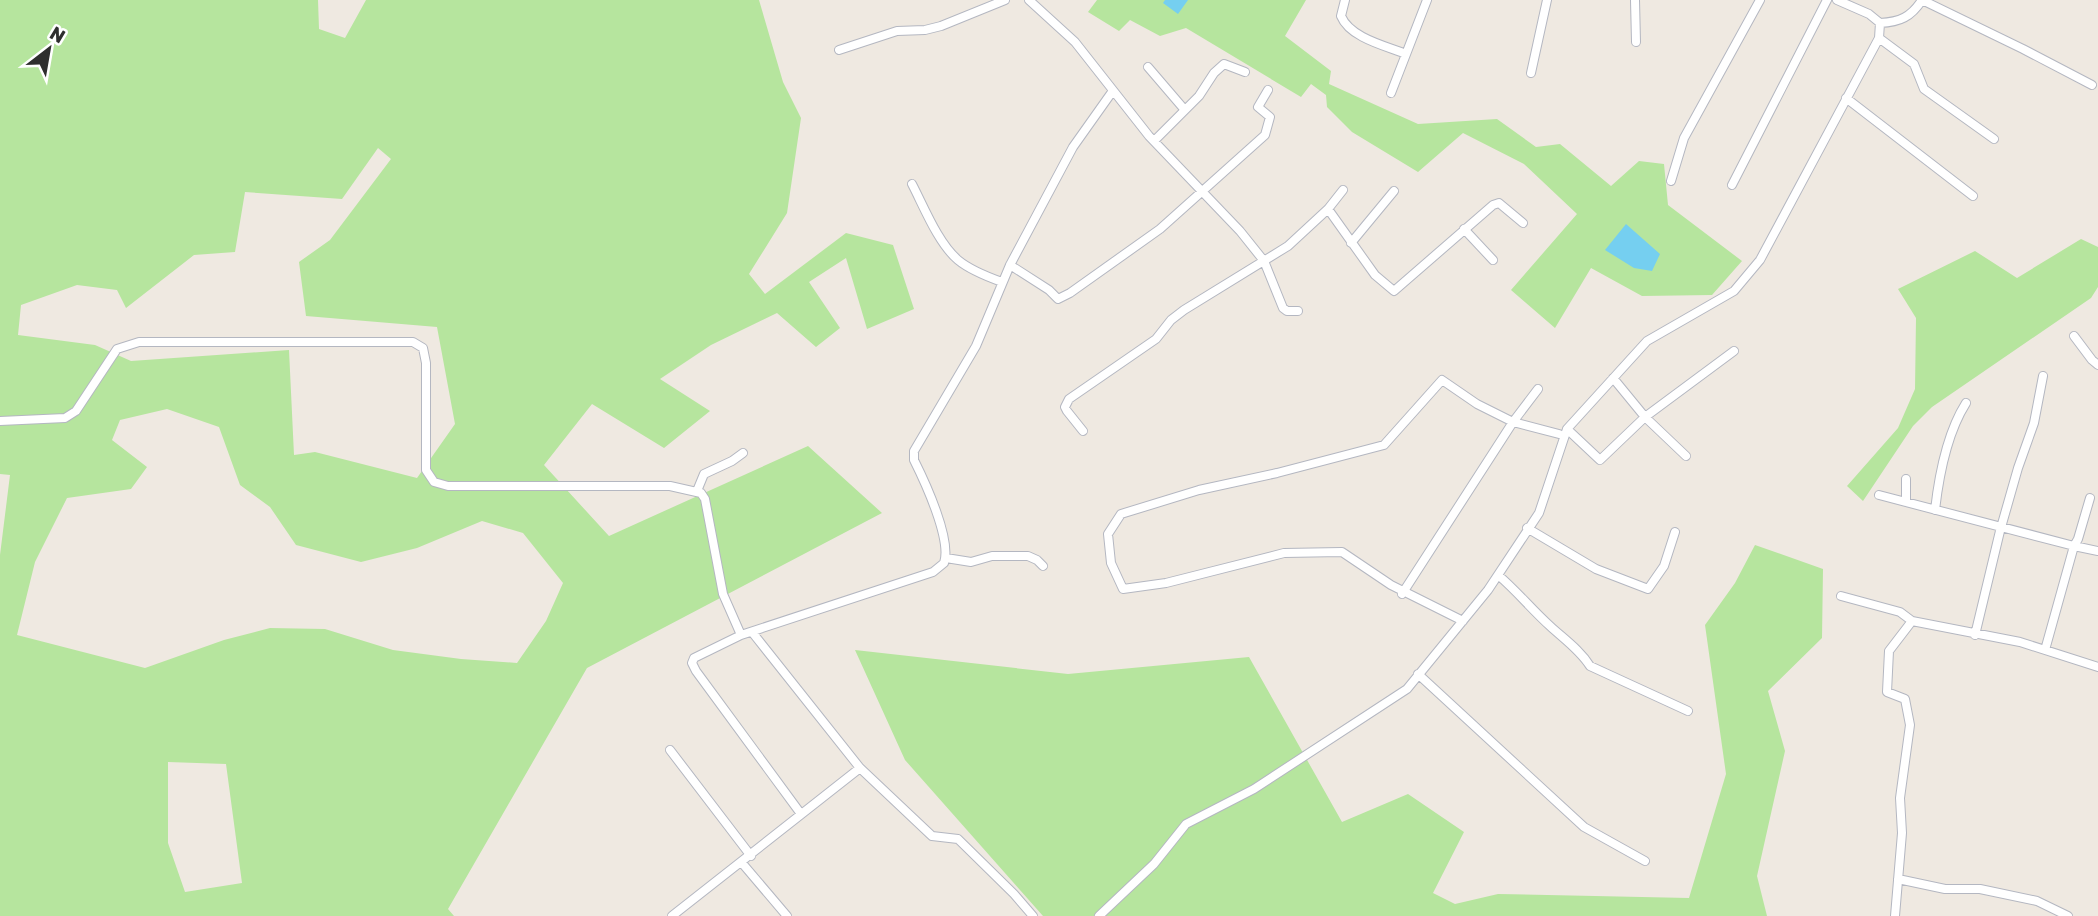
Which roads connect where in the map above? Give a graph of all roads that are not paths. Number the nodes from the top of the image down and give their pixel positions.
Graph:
1 (1005, 0) edge
2 (1029, 0) edge
3 (1345, 0) edge
4 (1427, 0) edge
5 (1547, 0) edge
6 (1635, 0) edge
7 (1760, 0) edge
8 (1827, 0) edge
9 (1837, 0) edge
10 (1922, 0) edge
11 (1880, 23) junction
12 (1879, 38) junction
13 (1636, 43) dead end
14 (839, 50) dead end
15 (1406, 54) junction
16 (1148, 67) dead end
17 (1245, 72) dead end
18 (1531, 73) dead end
19 (2092, 85) dead end
20 (1268, 90) dead end
21 (1112, 92) junction
22 (1391, 93) dead end
23 (1846, 98) junction
24 (1184, 109) junction
25 (1994, 139) dead end
26 (1154, 141) junction
27 (1671, 181) dead end
28 (912, 184) dead end
29 (1732, 186) dead end
30 (1343, 190) dead end
31 (1203, 191) junction
32 (1394, 191) dead end
33 (1973, 195) dead end
34 (1328, 209) junction
35 (1523, 223) dead end
36 (1464, 229) junction
37 (1351, 243) junction
38 (1493, 260) dead end
39 (1264, 261) junction
40 (1010, 265) junction
41 (1002, 282) junction
42 (1298, 310) dead end
43 (2074, 336) dead end
44 (1734, 351) dead end
45 (2098, 365) edge
46 (2043, 376) dead end
47 (1613, 378) junction
48 (1538, 389) dead end
49 (1966, 403) dead end
50 (1645, 417) junction
51 (0, 421) edge
52 (1513, 422) junction
53 (1083, 431) dead end
54 (1563, 431) junction
55 (743, 453) dead end
56 (1686, 456) dead end
57 (1906, 479) dead end
58 (697, 491) junction
59 (1879, 495) dead end
60 (2090, 498) dead end
61 (1906, 502) junction
62 (1935, 510) junction
63 (2001, 528) junction
64 (1527, 529) junction
65 (1675, 532) dead end
66 (2074, 546) junction
67 (2098, 551) edge
68 (946, 558) junction
69 (1044, 566) dead end
70 (1498, 575) junction
71 (1403, 593) junction
72 (1841, 596) dead end
73 (1463, 621) junction
74 (1912, 621) junction
75 (752, 632) junction
76 (1976, 634) junction
77 (741, 635) junction
78 (2045, 650) junction
79 (2098, 667) edge
80 (1418, 674) junction
81 (1688, 711) dead end
82 (670, 750) dead end
83 (860, 768) junction
84 (801, 814) junction
85 (751, 856) junction
86 (1645, 861) dead end
87 (742, 863) junction
88 (1898, 879) junction
89 (672, 916) edge
90 (787, 916) edge
91 (1033, 916) edge
92 (1099, 916) edge
93 (1895, 916) edge
94 (2068, 916) edge

1 - 14 street
2 - 21 street
3 - 15 street
4 - 15 street
5 - 18 street
6 - 13 street
7 - 27 street
8 - 29 street
9 - 11 street
10 - 11 street
10 - 19 street
11 - 12 street
12 - 23 street
12 - 25 street
15 - 22 street
16 - 24 street
17 - 24 street
20 - 31 street
21 - 26 street
21 - 40 street
23 - 33 street
23 - 47 street
24 - 26 street
26 - 31 street
28 - 41 street
30 - 34 street
31 - 39 street
31 - 40 street
32 - 37 street
34 - 37 street
34 - 39 street
35 - 36 street
36 - 37 street
36 - 38 street
39 - 42 street
39 - 53 street
40 - 41 street
41 - 68 street
43 - 45 street
44 - 50 street
46 - 63 street
47 - 50 street
47 - 54 street
48 - 52 street
49 - 62 street
50 - 54 street
50 - 56 street
51 - 58 street
52 - 54 street
52 - 71 street
52 - 71 street
54 - 64 street
55 - 58 street
57 - 61 street
58 - 77 street
59 - 61 street
60 - 66 street
61 - 62 street
62 - 63 street
63 - 66 street
63 - 76 street
64 - 65 street
64 - 70 street
66 - 67 street
66 - 78 street
68 - 69 street
68 - 75 street
70 - 73 street
70 - 81 street
71 - 73 street
72 - 74 street
73 - 80 street
74 - 76 street
74 - 88 street
75 - 77 street
75 - 83 street
76 - 78 street
77 - 84 street
78 - 79 street
80 - 86 street
80 - 92 street
82 - 85 street
83 - 84 street
83 - 91 street
84 - 85 street
85 - 87 street
87 - 89 street
87 - 90 street
88 - 93 street
88 - 94 street

